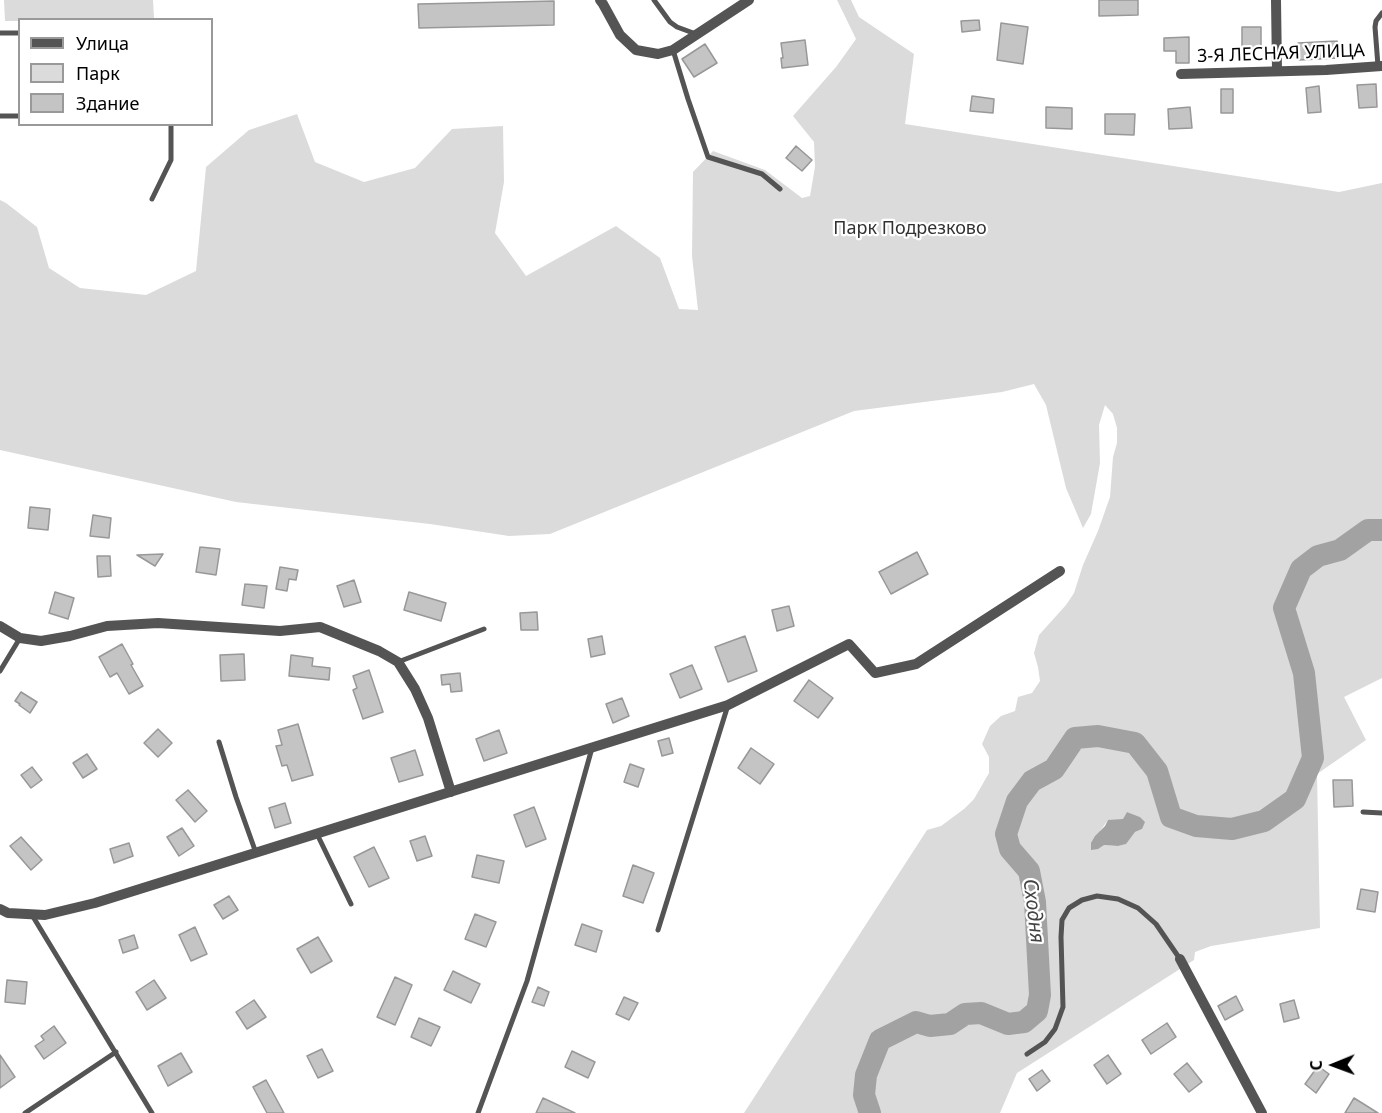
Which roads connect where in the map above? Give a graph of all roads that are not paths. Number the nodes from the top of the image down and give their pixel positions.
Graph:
1 (600, 0) edge
2 (654, 0) edge
3 (749, 0) edge
4 (1276, 0) edge
5 (1382, 13) edge
6 (0, 33) edge
7 (18, 33) edge
8 (697, 34) junction
9 (673, 50) junction
10 (1380, 66) edge
11 (1277, 71) junction
12 (1181, 74) dead end
13 (0, 116) edge
14 (18, 116) edge
15 (171, 126) edge
16 (780, 189) dead end
17 (152, 199) dead end
18 (1060, 571) dead end
19 (0, 626) edge
20 (484, 629) dead end
21 (21, 638) junction
22 (398, 662) junction
23 (0, 671) edge
24 (728, 705) junction
25 (219, 742) dead end
26 (592, 748) junction
27 (451, 792) junction
28 (1363, 812) dead end
29 (1382, 813) edge
30 (317, 834) junction
31 (256, 853) junction
32 (351, 904) dead end
33 (0, 909) edge
34 (31, 914) junction
35 (658, 930) dead end
36 (1180, 958) joint
37 (116, 1052) junction
38 (1028, 1054) dead end
39 (26, 1113) edge
40 (153, 1113) edge
41 (478, 1113) edge
42 (1262, 1113) edge

1 - 9 street
2 - 8 lane
3 - 8 street
4 - 11 street
5 - 10 lane
6 - 7 lane
8 - 9 street
9 - 16 lane
10 - 11 street, 3-Я ЛЕСНАЯ УЛИЦА
11 - 12 street, 3-Я ЛЕСНАЯ УЛИЦА
13 - 14 lane
15 - 17 lane
18 - 24 street
19 - 21 street
20 - 22 lane
21 - 22 street
21 - 23 lane
22 - 27 street
24 - 26 street
24 - 35 lane
25 - 31 lane
26 - 27 street
26 - 41 lane
27 - 30 street
28 - 29 lane
30 - 31 street
30 - 32 lane
31 - 34 street
33 - 34 street
34 - 37 lane
36 - 38 lane
36 - 42 street
37 - 39 lane
37 - 40 lane

